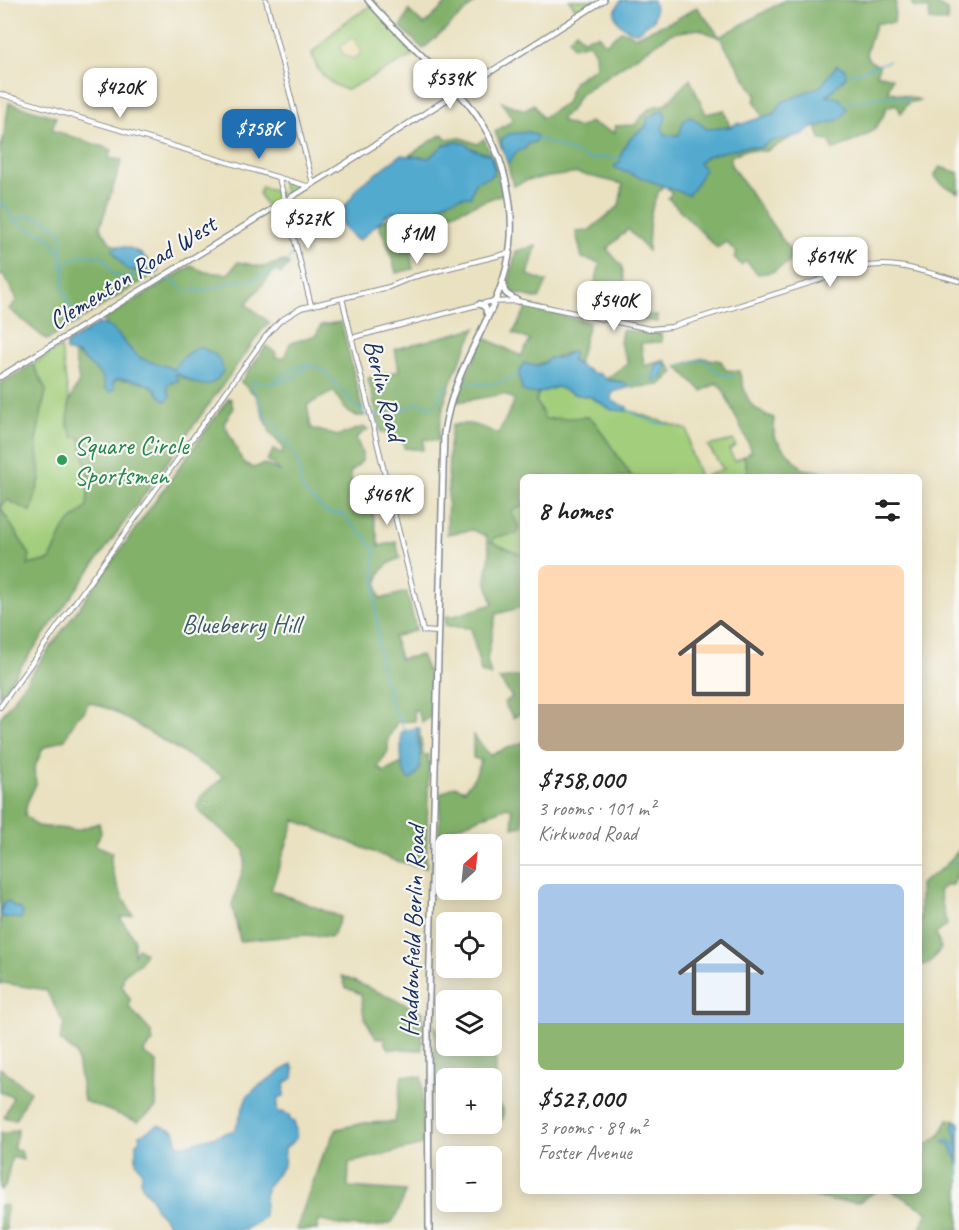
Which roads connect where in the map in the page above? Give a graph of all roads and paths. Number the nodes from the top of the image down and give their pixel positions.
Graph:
1 (266, 0) edge
2 (368, 0) edge
3 (604, 0) edge
4 (458, 92) junction
5 (0, 94) edge
6 (279, 177) junction
7 (310, 185) junction
8 (285, 201) junction
9 (509, 253) junction
10 (498, 255) junction
11 (508, 263) junction
12 (505, 276) junction
13 (959, 281) edge
14 (342, 298) junction
15 (518, 301) junction
16 (495, 302) junction
17 (480, 304) junction
18 (310, 305) junction
19 (488, 316) junction
20 (351, 338) junction
21 (0, 377) edge
22 (437, 632) junction
23 (0, 707) edge
24 (429, 1230) edge

1 - 7 street
2 - 4 main road, Haddonfield Berlin Road
3 - 4 main road, Clementon Road West
4 - 7 main road, Clementon Road West
4 - 9 main road, Haddonfield Berlin Road
5 - 6 street
6 - 7 street
6 - 8 street
7 - 8 main road, Clementon Road West
8 - 18 street
8 - 21 main road, Clementon Road West
9 - 10 street
9 - 11 main road, Haddonfield Berlin Road
10 - 11 street
10 - 14 street
11 - 12 main road, Haddonfield Berlin Road
12 - 15 main road
12 - 16 main road, Haddonfield Berlin Road
13 - 15 street
14 - 18 street
14 - 20 street, Berlin Road
15 - 16 street
16 - 17 street
16 - 19 main road, Haddonfield Berlin Road
17 - 19 main road
17 - 20 street
18 - 23 street
19 - 22 main road, Haddonfield Berlin Road
20 - 22 street, Berlin Road
22 - 24 main road, Haddonfield Berlin Road

